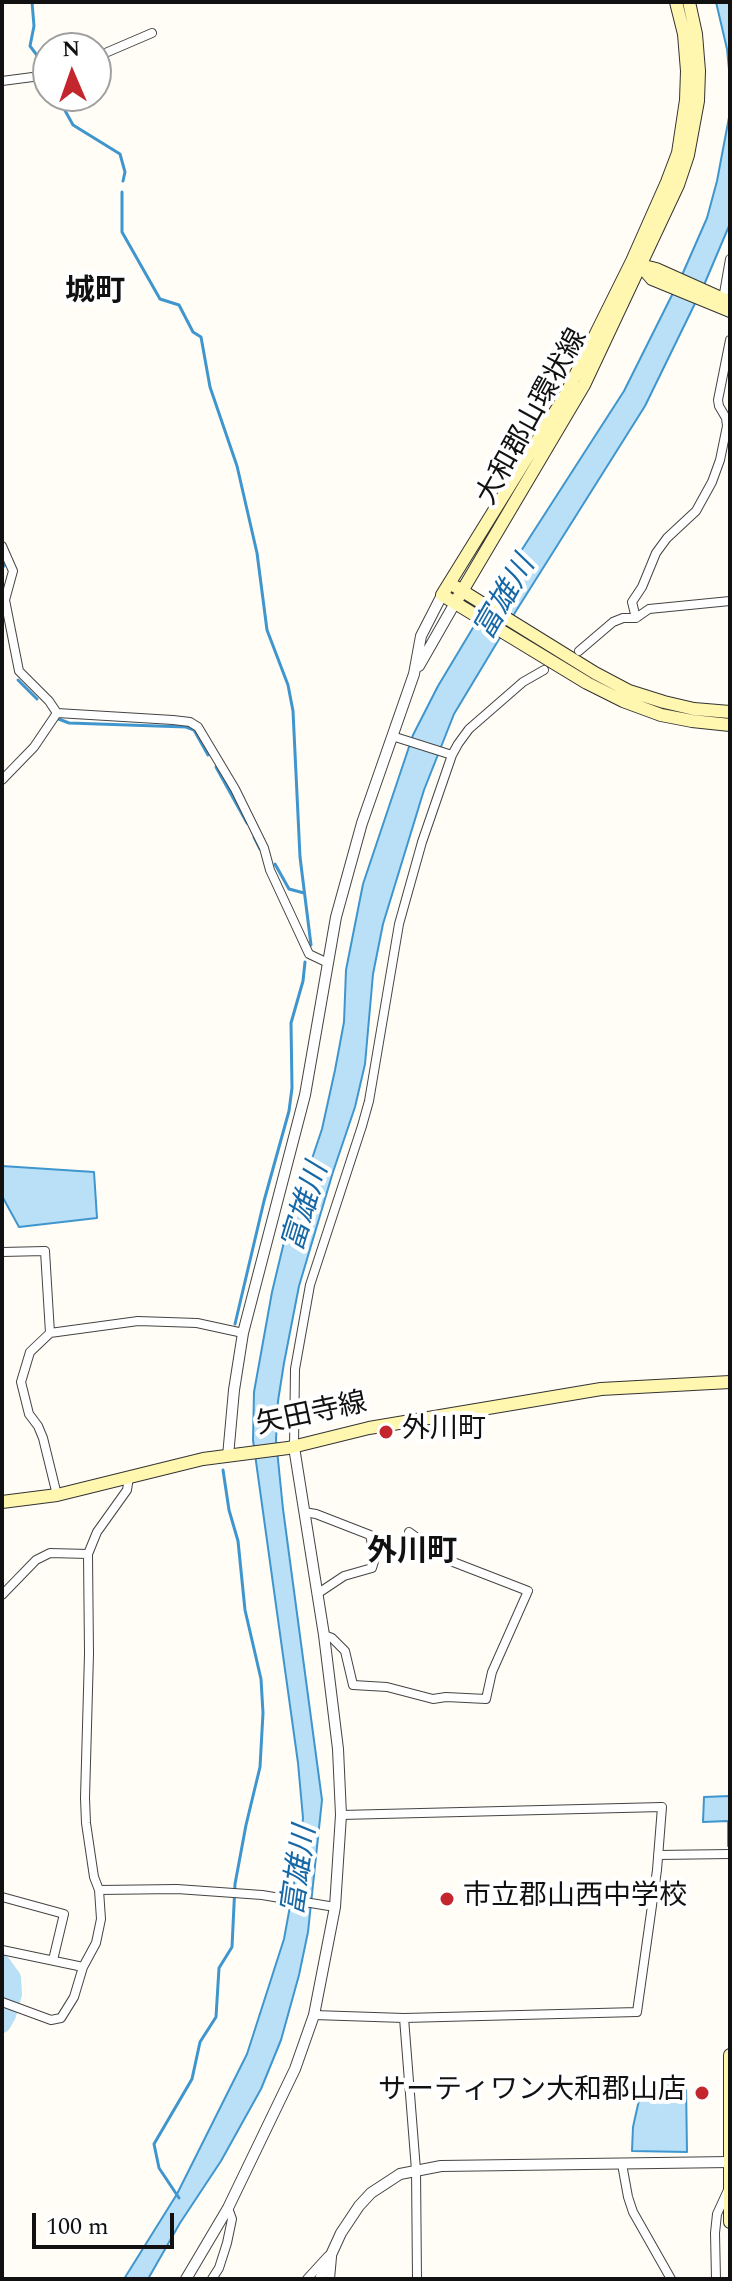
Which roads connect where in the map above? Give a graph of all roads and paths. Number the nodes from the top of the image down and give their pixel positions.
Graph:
1 (676, 2) edge
2 (689, 2) edge
3 (152, 33) dead end
4 (112, 50) edge
5 (32, 77) edge
6 (2, 81) edge
7 (730, 259) edge
8 (637, 264) junction
9 (725, 306) edge
10 (730, 340) edge
11 (2, 546) edge
12 (450, 583) junction
13 (463, 591) junction
14 (442, 595) junction
15 (730, 601) edge
16 (455, 603) junction
17 (474, 606) junction
18 (636, 618) junction
19 (516, 632) junction
20 (579, 651) dead end
21 (544, 670) dead end
22 (414, 674) junction
23 (730, 712) edge
24 (57, 713) junction
25 (730, 725) edge
26 (392, 736) junction
27 (452, 755) junction
28 (2, 780) edge
29 (328, 963) junction
30 (2, 1252) edge
31 (50, 1333) junction
32 (243, 1333) junction
33 (730, 1382) edge
34 (291, 1448) junction
35 (234, 1455) junction
36 (129, 1477) junction
37 (57, 1495) junction
38 (2, 1502) edge
39 (304, 1512) junction
40 (409, 1532) dead end
41 (88, 1554) junction
42 (317, 1594) junction
43 (2, 1595) edge
44 (324, 1635) junction
45 (341, 1815) junction
46 (730, 1854) edge
47 (658, 1855) junction
48 (99, 1890) junction
49 (2, 1897) edge
50 (335, 1907) junction
51 (2, 1950) edge
52 (53, 1960) junction
53 (83, 1967) junction
54 (4, 2002) edge
55 (314, 2015) junction
56 (404, 2018) junction
57 (730, 2055) edge
58 (730, 2162) edge
59 (622, 2164) junction
60 (416, 2170) junction
61 (730, 2186) edge
62 (228, 2208) junction
63 (730, 2222) edge
64 (332, 2252) junction
65 (186, 2279) edge
66 (212, 2279) edge
67 (307, 2279) edge
68 (320, 2279) edge
69 (330, 2279) edge
70 (417, 2279) edge
71 (671, 2279) edge
72 (716, 2279) edge

1 - 8 main road, 大和郡山環状線
2 - 8 main road, 大和郡山環状線
3 - 4 street
5 - 6 street
7 - 9 street
8 - 9 main road
8 - 12 main road, 大和郡山環状線
8 - 13 main road, 大和郡山環状線
10 - 18 street
11 - 24 street
12 - 13 main road
12 - 14 main road, 大和郡山環状線
13 - 16 main road, 大和郡山環状線
13 - 17 main road
14 - 16 main road
14 - 22 street
15 - 18 street
16 - 17 main road
16 - 22 street
17 - 19 main road
18 - 20 street
19 - 23 main road
19 - 25 main road
21 - 27 street
22 - 26 street
24 - 28 street
24 - 29 street
26 - 27 street
26 - 29 street
27 - 34 street
29 - 32 street
30 - 31 street
31 - 32 street
31 - 37 street
32 - 35 street
33 - 34 main road, 矢田寺線
34 - 35 main road, 矢田寺線
34 - 39 street
35 - 36 main road, 矢田寺線
36 - 37 main road, 矢田寺線
36 - 41 street
37 - 38 main road, 矢田寺線
39 - 42 street
39 - 42 street
40 - 44 street
41 - 43 street
41 - 48 street
42 - 44 street
44 - 45 street
45 - 47 street
45 - 50 street
46 - 47 street
47 - 56 street
48 - 50 street
48 - 53 street
49 - 52 street
50 - 55 street
51 - 52 street
52 - 53 street
53 - 54 street
55 - 56 street
55 - 62 street
56 - 60 street
57 - 58 main road
58 - 59 street
58 - 61 main road
59 - 60 street
59 - 71 street
60 - 64 street
60 - 70 street
61 - 63 main road
61 - 72 street
62 - 65 street
62 - 66 street
64 - 67 street
64 - 68 street
64 - 69 street

